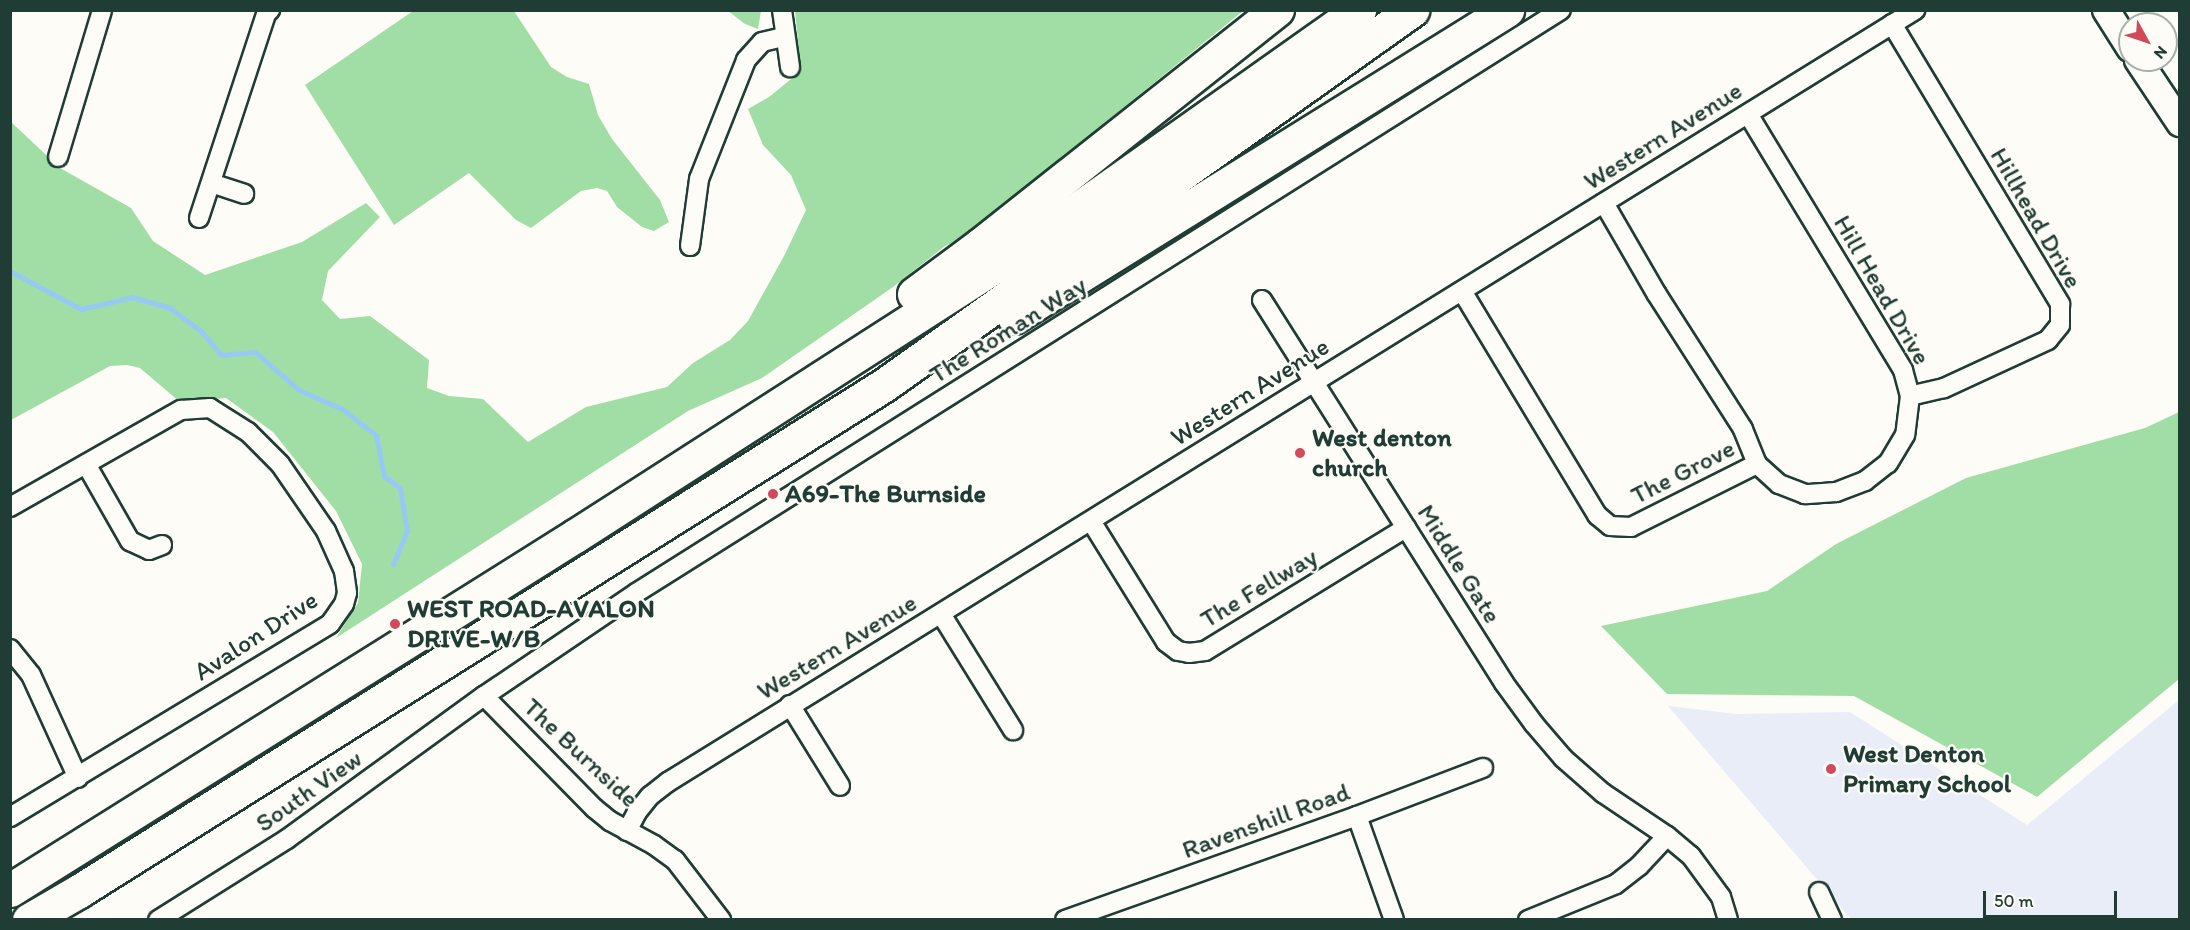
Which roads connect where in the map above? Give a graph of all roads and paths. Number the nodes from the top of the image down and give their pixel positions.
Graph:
1 (102, 10) edge
2 (270, 10) edge
3 (782, 10) edge
4 (1277, 10) edge
5 (1359, 10) edge
6 (1412, 10) edge
7 (1507, 10) edge
8 (1561, 10) edge
9 (1915, 10) edge
10 (2106, 10) edge
11 (1892, 24) junction
12 (2118, 29) edge
13 (784, 37) junction
14 (790, 67) dead end
15 (2146, 72) edge
16 (2159, 72) edge
17 (2180, 103) edge
18 (1748, 114) junction
19 (2180, 123) edge
20 (58, 157) dead end
21 (211, 183) junction
22 (244, 194) dead end
23 (1604, 203) junction
24 (200, 218) dead end
25 (690, 246) dead end
26 (1462, 291) junction
27 (1262, 300) dead end
28 (1314, 383) junction
29 (884, 385) junction
30 (1910, 396) junction
31 (86, 464) junction
32 (1757, 464) junction
33 (10, 507) edge
34 (1091, 521) junction
35 (1406, 528) junction
36 (576, 536) junction
37 (162, 545) dead end
38 (941, 614) junction
39 (10, 649) edge
40 (484, 696) junction
41 (790, 705) junction
42 (1013, 730) dead end
43 (1483, 768) dead end
44 (78, 778) junction
45 (840, 786) dead end
46 (1357, 816) junction
47 (10, 817) edge
48 (627, 831) junction
49 (1667, 836) junction
50 (10, 890) edge
51 (79, 891) junction
52 (1819, 892) dead end
53 (29, 920) edge
54 (53, 920) edge
55 (159, 920) edge
56 (721, 920) edge
57 (1065, 920) edge
58 (1394, 920) edge
59 (1528, 920) edge
60 (1728, 920) edge
61 (1832, 920) edge

1 - 20 street
2 - 21 street
3 - 13 street
4 - 36 highway
5 - 36 highway
6 - 29 highway
7 - 29 highway
8 - 40 street, The Roman Way
9 - 11 street, Western Avenue
10 - 12 street
11 - 18 street, Western Avenue
11 - 30 street, Hillhead Drive
13 - 14 street
13 - 25 street
15 - 19 street
16 - 17 street
18 - 23 street, Western Avenue
18 - 30 street, Hill Head Drive
21 - 22 street
21 - 24 street
23 - 26 street, Western Avenue
23 - 32 street, The Grove
26 - 28 street, Western Avenue
26 - 32 street, The Grove
27 - 28 street, Middle Gate
28 - 34 street, Western Avenue
28 - 35 street, Middle Gate
29 - 51 highway
30 - 32 street, Hill Head Drive
31 - 33 street, Avalon Drive
31 - 37 street
31 - 44 street, Avalon Drive
34 - 35 street, The Fellway
34 - 38 street, Western Avenue
35 - 49 street, Middle Gate
36 - 50 highway
38 - 41 street, Western Avenue
38 - 42 street
39 - 44 street
40 - 48 street, The Burnside
40 - 55 street, South View
41 - 45 street
41 - 48 street, Western Avenue
43 - 46 street, Ravenshill Road
44 - 47 street, Avalon Drive
46 - 57 street, Ravenshill Road
46 - 58 street
48 - 56 street, The Burnside
49 - 59 street
49 - 60 street, Middle Gate
51 - 53 highway
51 - 54 street
52 - 61 street

